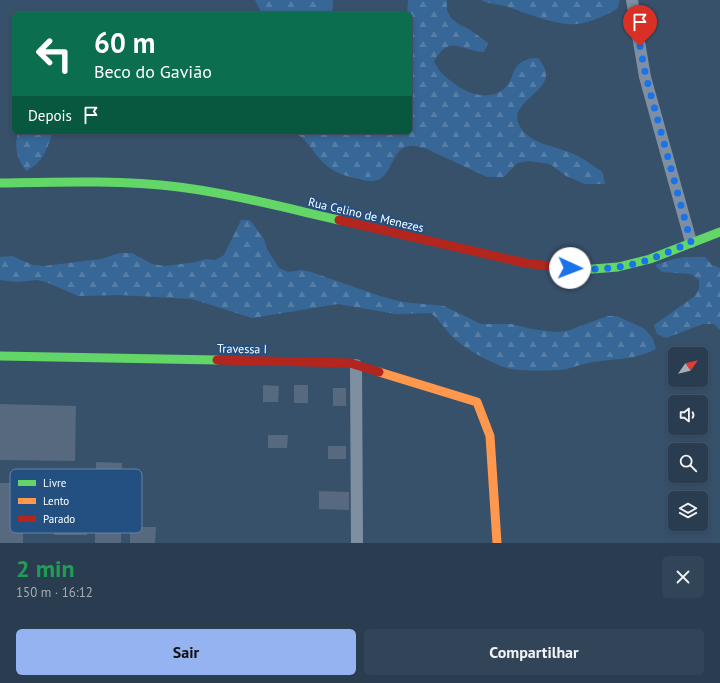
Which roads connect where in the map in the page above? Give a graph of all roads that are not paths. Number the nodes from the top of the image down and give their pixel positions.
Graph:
1 (632, 0) edge
2 (0, 182) edge
3 (720, 232) edge
4 (691, 242) junction
5 (0, 356) edge
6 (356, 365) junction
7 (357, 543) edge
8 (497, 543) edge

1 - 4 street
2 - 4 street, Rua Celino de Menezes
3 - 4 street, Rua Celino de Menezes
5 - 6 street, Travessa I
6 - 7 street
6 - 8 street, Travessa I

